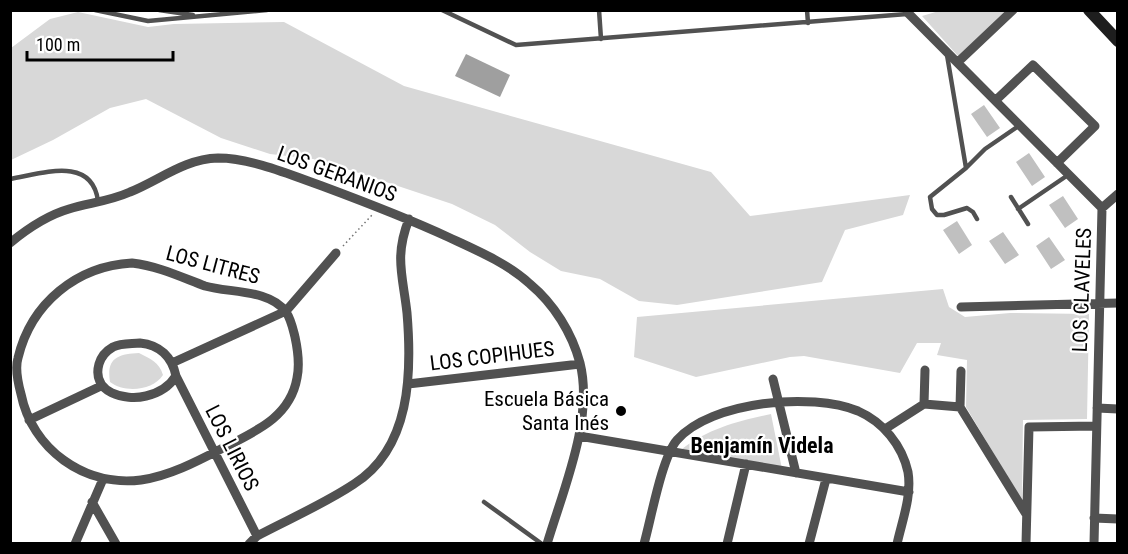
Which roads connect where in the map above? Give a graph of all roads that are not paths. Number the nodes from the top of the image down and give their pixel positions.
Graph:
1 (95, 10) edge
2 (159, 10) edge
3 (267, 10) edge
4 (442, 10) edge
5 (599, 10) edge
6 (807, 10) edge
7 (1013, 10) edge
8 (1089, 10) edge
9 (911, 12) edge
10 (212, 13) edge
11 (201, 16) junction
12 (808, 23) junction
13 (601, 39) junction
14 (1118, 41) edge
15 (946, 51) junction
16 (958, 62) junction
17 (996, 100) junction
18 (1020, 125) junction
19 (1057, 163) junction
20 (966, 168) junction
21 (1068, 175) junction
22 (10, 179) edge
23 (1118, 194) edge
24 (1011, 197) dead end
25 (98, 203) junction
26 (1102, 208) junction
27 (1018, 209) junction
28 (409, 219) junction
29 (977, 219) dead end
30 (1028, 224) dead end
31 (10, 243) edge
32 (336, 254) road end
33 (1118, 303) edge
34 (1099, 304) junction
35 (961, 307) dead end
36 (286, 311) junction
37 (14, 356) edge
38 (172, 363) junction
39 (580, 364) junction
40 (925, 370) dead end
41 (961, 371) dead end
42 (176, 376) junction
43 (773, 379) dead end
44 (408, 384) junction
45 (101, 386) junction
46 (780, 401) junction
47 (924, 404) junction
48 (960, 406) junction
49 (1097, 408) junction
50 (1118, 408) edge
51 (29, 420) junction
52 (1096, 426) junction
53 (885, 429) junction
54 (579, 436) junction
55 (669, 451) junction
56 (214, 453) junction
57 (746, 464) junction
58 (796, 473) junction
59 (103, 479) junction
60 (826, 479) junction
61 (909, 492) junction
62 (92, 502) junction
63 (484, 502) dead end
64 (1026, 514) junction
65 (1094, 518) junction
66 (1118, 519) edge
67 (257, 536) junction
68 (75, 543) edge
69 (116, 543) edge
70 (249, 543) edge
71 (544, 543) edge
72 (644, 543) edge
73 (727, 543) edge
74 (809, 543) edge
75 (897, 543) edge
76 (1026, 543) edge
77 (1094, 543) edge

1 - 11 lane
2 - 11 lane
3 - 10 lane
4 - 13 lane
5 - 13 lane
6 - 12 lane
7 - 16 street
8 - 14 street
9 - 12 lane
9 - 15 street, LOS CLAVELES
10 - 11 lane
12 - 13 lane
15 - 16 street, LOS CLAVELES
15 - 20 lane
16 - 17 street, LOS CLAVELES
17 - 18 street, LOS CLAVELES
17 - 19 street
18 - 19 street, LOS CLAVELES
18 - 20 lane
19 - 21 street, LOS CLAVELES
20 - 29 lane
21 - 26 street, LOS CLAVELES
21 - 27 lane
22 - 25 lane
23 - 26 street
24 - 27 lane
25 - 28 street, LOS GERANIOS
25 - 31 street, LOS GERANIOS
26 - 34 street, LOS CLAVELES
27 - 30 lane
28 - 39 street
28 - 44 street, LOS GERANIOS
32 - 36 street
33 - 34 street
34 - 35 street
34 - 49 street, LOS CLAVELES
36 - 37 street, LOS LITRES
36 - 38 street
36 - 56 street, LOS LITRES
37 - 51 street, LOS LITRES
38 - 42 street
38 - 45 street
39 - 44 street, LOS COPIHUES
39 - 54 street
40 - 47 street
41 - 48 street
42 - 45 street
42 - 56 street, LOS LIRIOS
43 - 46 street
44 - 67 street, LOS GERANIOS
45 - 51 street
46 - 53 street
46 - 55 street
46 - 58 street
47 - 48 street
47 - 53 street
48 - 64 street
49 - 50 street
49 - 52 street, LOS CLAVELES
51 - 59 street, LOS LITRES
52 - 64 street
52 - 65 street, LOS CLAVELES
53 - 61 street
54 - 55 street
54 - 71 street
55 - 57 street
55 - 72 street
56 - 59 street, LOS LITRES
56 - 67 street, LOS LIRIOS
57 - 58 street
57 - 73 street
58 - 60 street
59 - 62 street
60 - 61 street
60 - 74 street
61 - 75 street
62 - 68 street
62 - 69 street
63 - 71 lane
64 - 76 street
65 - 66 street
65 - 77 street, LOS CLAVELES
67 - 70 street, LOS GERANIOS

